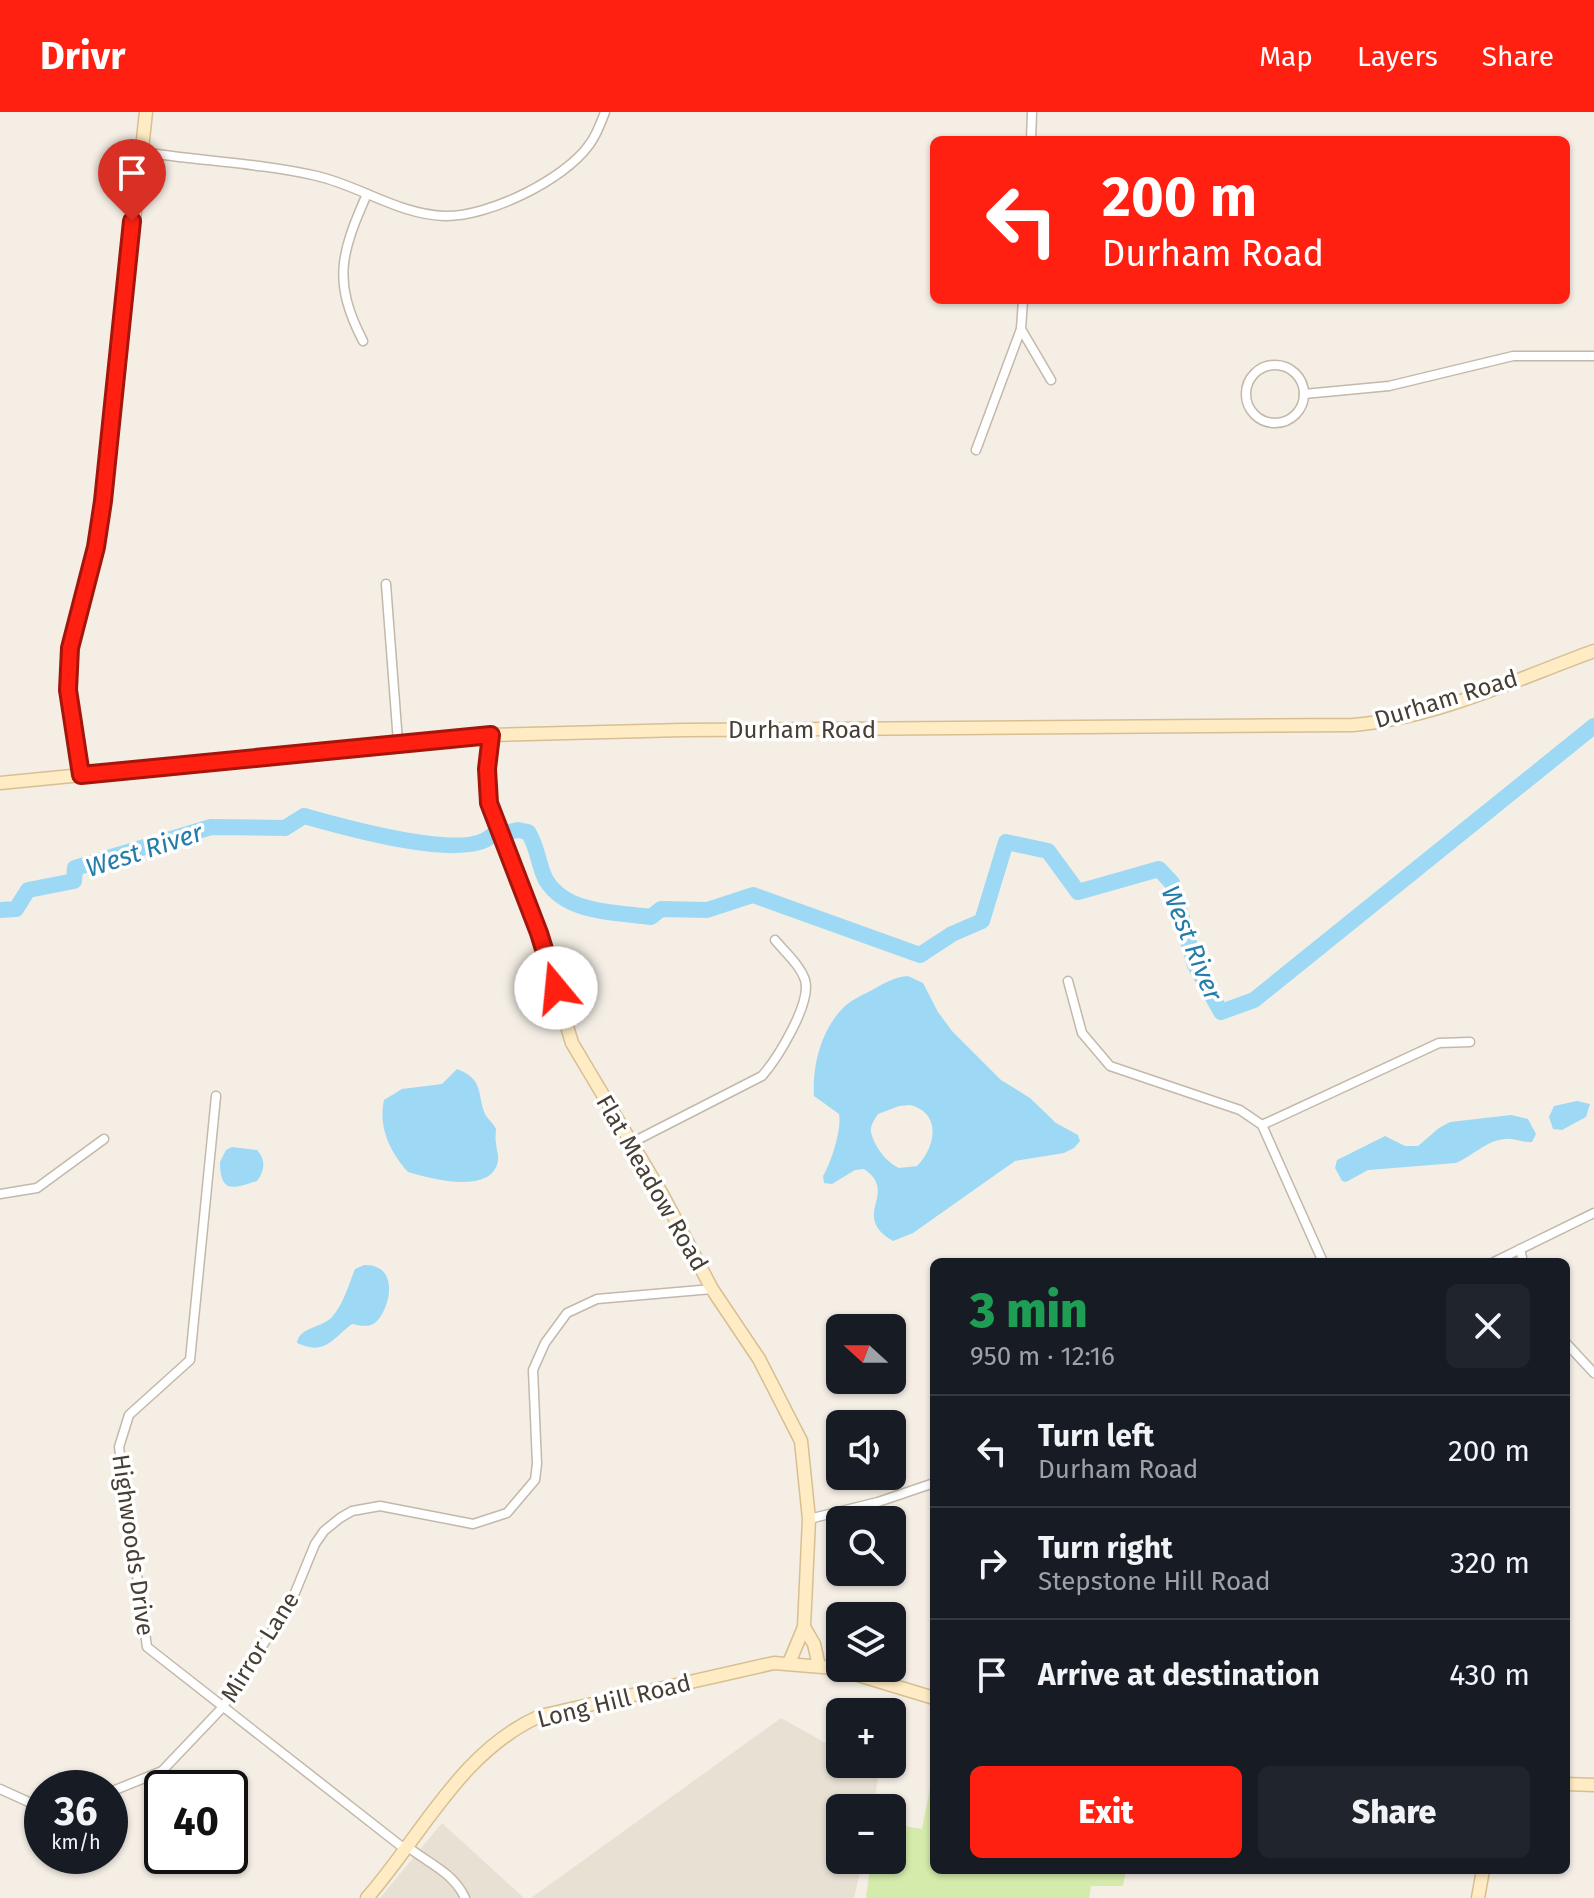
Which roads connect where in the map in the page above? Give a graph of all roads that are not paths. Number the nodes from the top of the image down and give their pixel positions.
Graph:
1 (146, 112) edge
2 (605, 112) edge
3 (1032, 112) edge
4 (1031, 136) edge
5 (142, 152) junction
6 (367, 194) junction
7 (1023, 304) edge
8 (1021, 329) junction
9 (363, 341) dead end
10 (1594, 356) edge
11 (1051, 380) dead end
12 (1304, 394) junction
13 (976, 450) dead end
14 (386, 584) dead end
15 (1594, 651) edge
16 (491, 735) junction
17 (398, 742) junction
18 (81, 775) junction
19 (0, 783) edge
20 (775, 940) dead end
21 (1068, 981) dead end
22 (1470, 1042) dead end
23 (216, 1096) dead end
24 (1262, 1125) junction
25 (104, 1139) dead end
26 (631, 1143) junction
27 (0, 1194) edge
28 (1594, 1213) edge
29 (1520, 1249) junction
30 (1321, 1258) edge
31 (1502, 1258) edge
32 (1522, 1258) edge
33 (712, 1289) junction
34 (1570, 1347) edge
35 (1594, 1373) edge
36 (930, 1484) edge
37 (809, 1519) junction
38 (804, 1627) junction
39 (789, 1663) junction
40 (819, 1666) junction
41 (930, 1697) edge
42 (222, 1708) junction
43 (1570, 1784) edge
44 (128, 1785) edge
45 (1594, 1785) edge
46 (0, 1789) edge
47 (24, 1800) edge
48 (407, 1848) junction
49 (1482, 1874) edge
50 (367, 1898) edge
51 (465, 1898) edge
52 (1478, 1898) edge

1 - 5 street
2 - 6 street
3 - 4 street
5 - 6 street
5 - 18 street
6 - 9 street
7 - 8 street
8 - 11 street
8 - 13 street
10 - 12 street
12 - 12 street
14 - 17 street
15 - 16 street, Durham Road
16 - 17 street, Durham Road
16 - 26 street, Flat Meadow Road
17 - 18 street, Durham Road
18 - 19 street, Durham Road
20 - 26 street
21 - 24 street
22 - 24 street
23 - 42 street, Highwoods Drive
24 - 30 street
25 - 27 street
26 - 33 street, Flat Meadow Road
28 - 29 street
29 - 31 street
29 - 32 street
33 - 37 street, Flat Meadow Road
33 - 42 street, Mirror Lane
34 - 35 street
36 - 37 street
37 - 38 street, Flat Meadow Road
38 - 39 street, Flat Meadow Road
38 - 40 street, Flat Meadow Road
39 - 40 street, Long Hill Road
39 - 48 street, Long Hill Road
40 - 41 street, Long Hill Road
42 - 44 street, Mirror Lane
42 - 48 street, Highwoods Drive
43 - 45 street
46 - 47 street
48 - 50 street, Long Hill Road
48 - 51 street, Highwoods Drive
49 - 52 street

